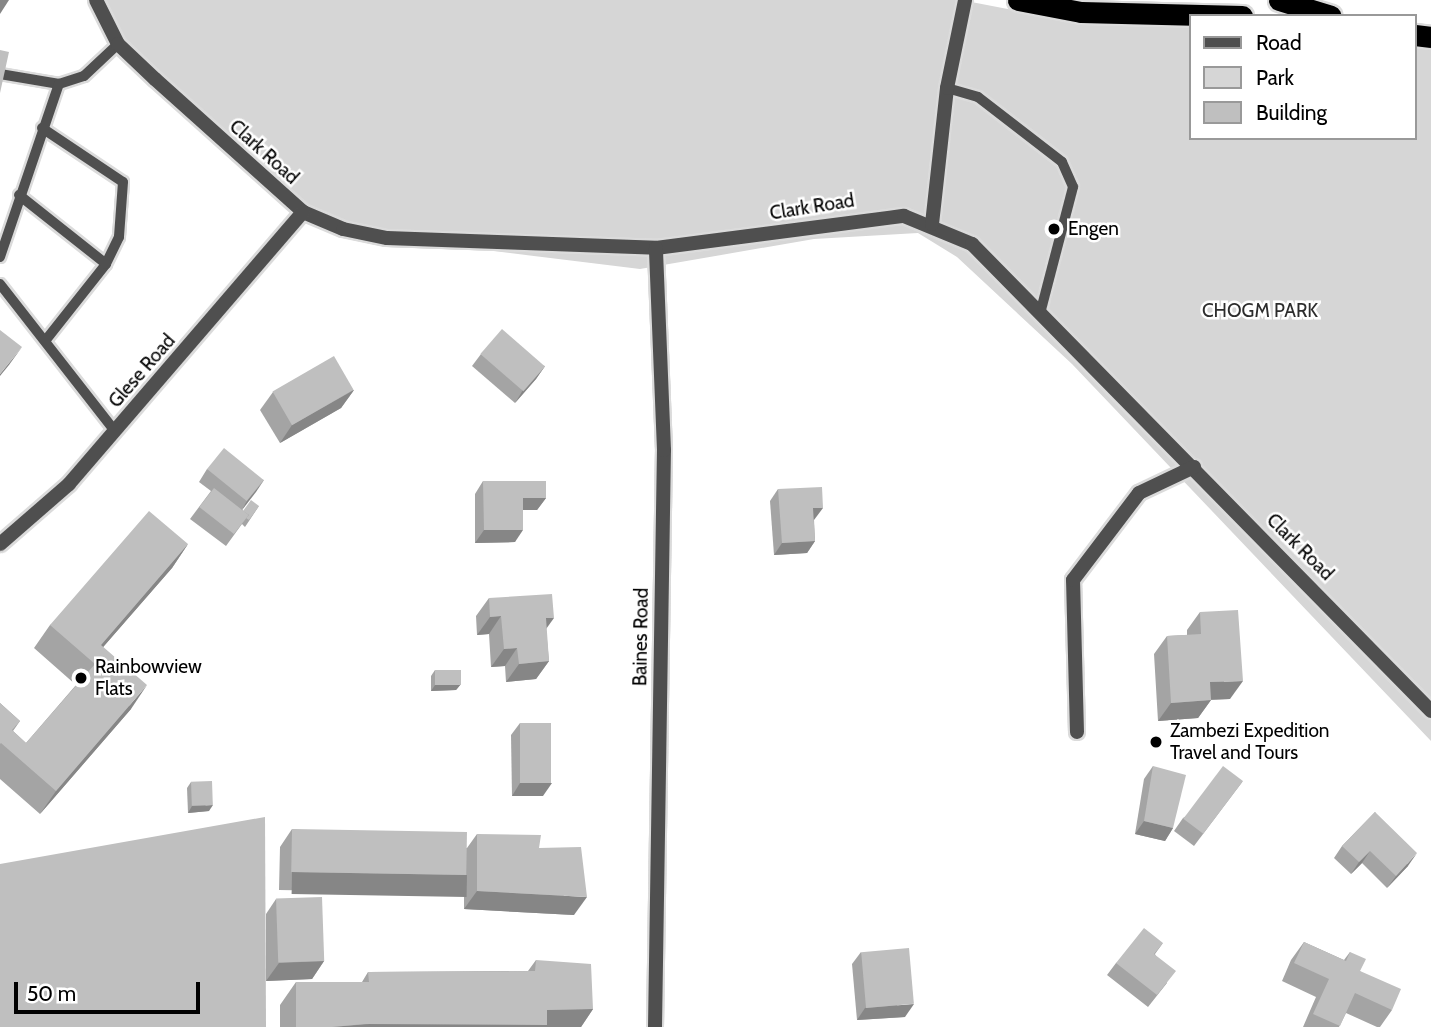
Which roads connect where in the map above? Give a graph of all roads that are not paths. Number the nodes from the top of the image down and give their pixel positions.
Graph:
1 (96, 0) edge
2 (965, 0) edge
3 (1018, 0) edge
4 (1279, 0) edge
5 (1324, 14) edge
6 (1190, 15) edge
7 (118, 44) junction
8 (0, 74) edge
9 (59, 83) junction
10 (947, 88) junction
11 (42, 128) junction
12 (19, 195) junction
13 (303, 212) junction
14 (932, 224) junction
15 (656, 248) junction
16 (0, 257) edge
17 (106, 264) junction
18 (1, 288) edge
19 (1041, 310) junction
20 (45, 341) junction
21 (115, 431) junction
22 (1194, 467) junction
23 (0, 544) edge
24 (1431, 711) edge
25 (1077, 732) dead end
26 (655, 1027) edge

1 - 7 street, Clark Road
2 - 10 street
3 - 6 highway
4 - 5 highway
7 - 9 lane
7 - 13 street, Clark Road
8 - 9 lane
9 - 11 lane
10 - 14 street
10 - 19 lane
11 - 12 lane
11 - 17 lane
12 - 16 lane
12 - 17 lane
13 - 15 street, Clark Road
13 - 21 street, Glese Road
14 - 15 street, Clark Road
14 - 19 street, Clark Road
15 - 26 street, Baines Road
17 - 20 lane
18 - 20 lane
19 - 22 street, Clark Road
20 - 21 lane
21 - 23 street, Glese Road
22 - 24 street, Clark Road
22 - 25 street

